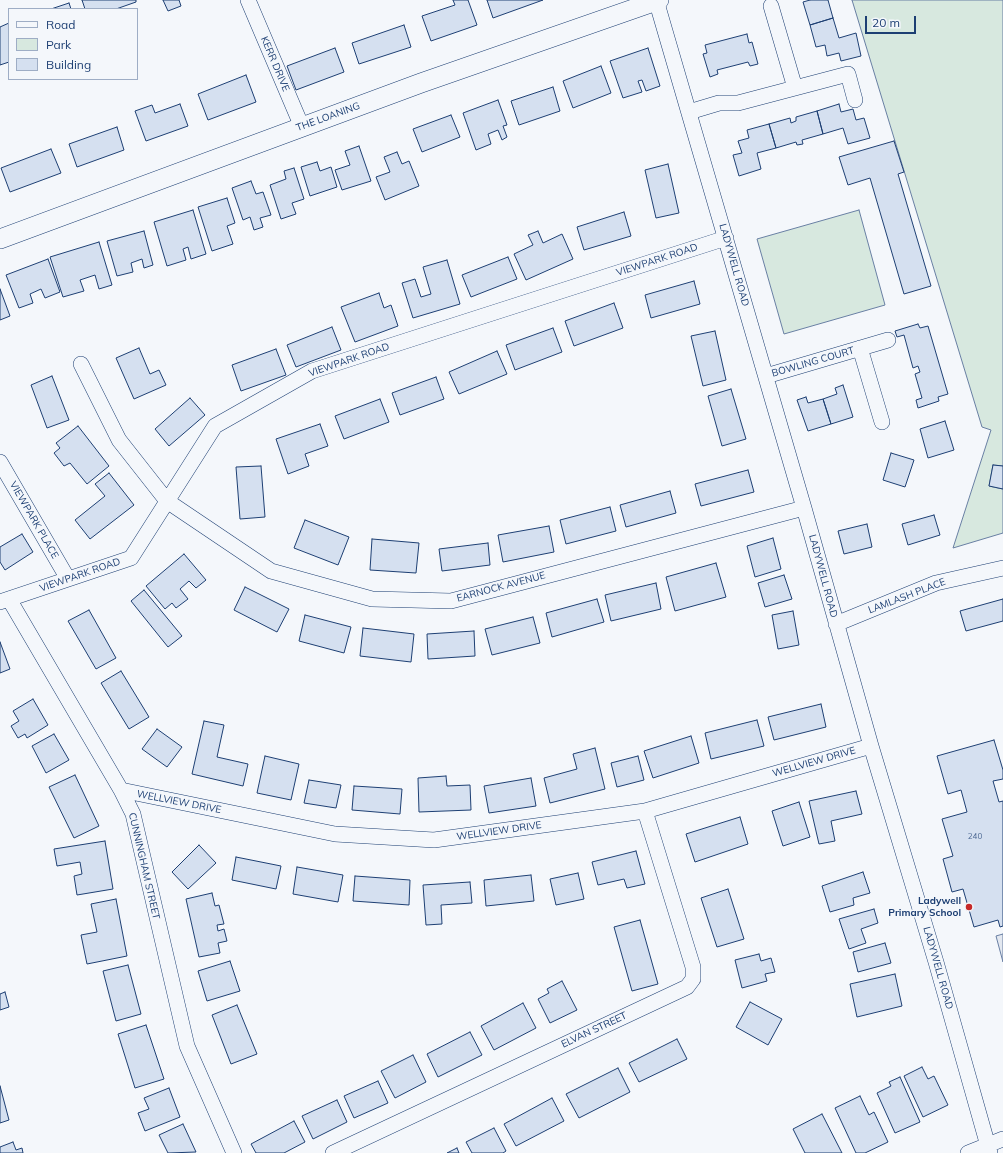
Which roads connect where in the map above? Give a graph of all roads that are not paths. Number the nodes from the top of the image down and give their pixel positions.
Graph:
1 (248, 0) edge
2 (657, 0) edge
3 (771, 6) dead end
4 (795, 88) junction
5 (855, 100) dead end
6 (689, 112) junction
7 (302, 127) junction
8 (726, 238) junction
9 (0, 239) edge
10 (888, 340) dead end
11 (860, 348) junction
12 (81, 364) dead end
13 (766, 376) junction
14 (882, 422) dead end
15 (0, 462) edge
16 (167, 501) junction
17 (804, 508) junction
18 (1003, 568) edge
19 (68, 579) junction
20 (4, 600) edge
21 (836, 624) junction
22 (871, 746) junction
23 (121, 790) junction
24 (644, 811) junction
25 (1003, 1139) edge
26 (989, 1149) edge
27 (234, 1153) edge
28 (333, 1153) edge
29 (968, 1153) edge

1 - 7 street, KERR DRIVE
2 - 6 street, LADYWELL ROAD
2 - 7 street, THE LOANING
3 - 4 street
4 - 5 street
4 - 6 street
6 - 8 street, LADYWELL ROAD
7 - 9 street, THE LOANING
8 - 13 street, LADYWELL ROAD
8 - 16 street, VIEWPARK ROAD
10 - 11 street, BOWLING COURT
11 - 13 street, BOWLING COURT
11 - 14 street, BOWLING COURT
12 - 16 street, EARNOCK AVENUE
13 - 17 street, LADYWELL ROAD
15 - 19 street, VIEWPARK PLACE
16 - 17 street, EARNOCK AVENUE
16 - 19 street, VIEWPARK ROAD
17 - 21 street, LADYWELL ROAD
18 - 21 street, LAMLASH PLACE
19 - 20 street, VIEWPARK ROAD
20 - 23 street, CUNNINGHAM STREET
21 - 22 street, LADYWELL ROAD
22 - 24 street, WELLVIEW DRIVE
22 - 26 street, LADYWELL ROAD
23 - 24 street, WELLVIEW DRIVE
23 - 27 street, CUNNINGHAM STREET
24 - 28 street, ELVAN STREET
25 - 26 street
26 - 29 street

